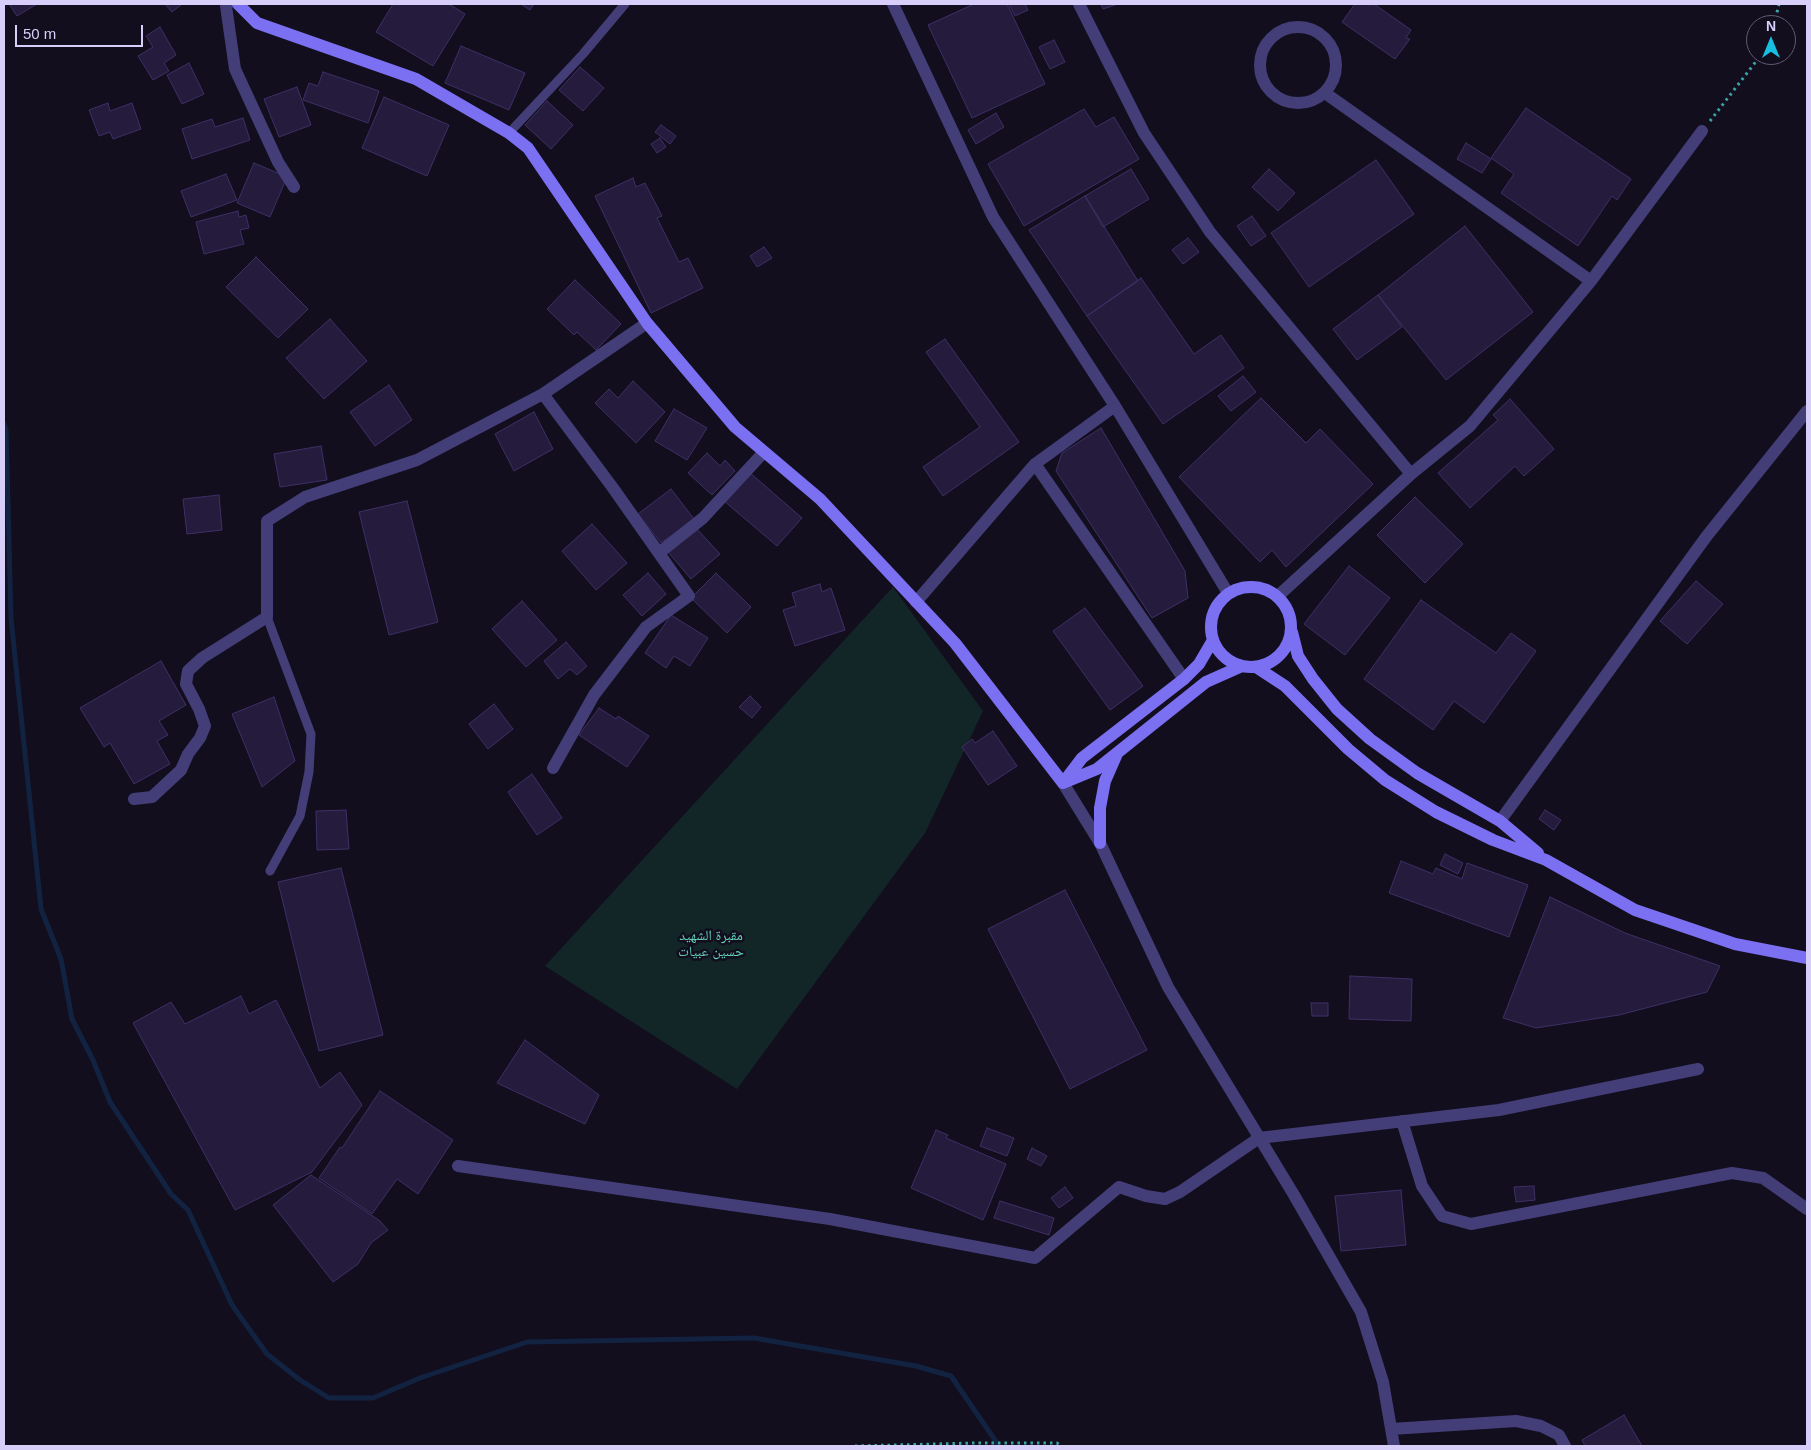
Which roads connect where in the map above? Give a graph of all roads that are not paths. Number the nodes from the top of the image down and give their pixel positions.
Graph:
1 (228, 4) edge
2 (238, 4) edge
3 (625, 4) edge
4 (893, 4) edge
5 (1079, 4) edge
6 (1325, 93) junction
7 (1702, 131) road end
8 (509, 133) junction
9 (294, 188) dead end
10 (1592, 281) junction
11 (647, 323) junction
12 (543, 394) junction
13 (1115, 406) junction
14 (1807, 411) edge
15 (764, 452) junction
16 (1035, 464) junction
17 (1411, 474) junction
18 (659, 553) junction
19 (1228, 593) junction
20 (1278, 596) junction
21 (916, 602) junction
22 (267, 617) junction
23 (1292, 632) junction
24 (1213, 640) junction
25 (1242, 666) junction
26 (1256, 667) junction
27 (1184, 679) junction
28 (1116, 755) junction
29 (553, 768) dead end
30 (1063, 783) junction
31 (134, 799) dead end
32 (1500, 821) junction
33 (1100, 843) junction
34 (1546, 860) junction
35 (270, 871) dead end
36 (1807, 958) edge
37 (1698, 1069) dead end
38 (1402, 1122) junction
39 (1259, 1138) junction
40 (458, 1166) dead end
41 (1807, 1209) edge
42 (1392, 1429) junction
43 (1394, 1446) edge
44 (1564, 1446) edge

1 - 9 street
2 - 8 street
3 - 8 lane
4 - 13 street
5 - 17 street
6 - 6 street
6 - 10 street
7 - 10 street
8 - 11 street
10 - 17 street
11 - 12 street
11 - 15 street
12 - 18 street
12 - 22 street
13 - 16 street
13 - 19 street
14 - 32 street
15 - 18 street
15 - 21 street
16 - 21 street
16 - 27 street
17 - 20 street
18 - 29 street
19 - 20 street
19 - 24 street
20 - 23 street
21 - 30 street
22 - 31 street
22 - 35 lane
23 - 26 street
23 - 32 street
24 - 25 street
24 - 27 street
25 - 26 street
25 - 28 street
26 - 34 street
27 - 30 street
28 - 30 street
28 - 33 street
30 - 33 street
32 - 34 street
33 - 39 street
34 - 36 street
37 - 38 street
38 - 39 street
38 - 41 street
39 - 40 street
39 - 42 street
42 - 43 street
42 - 44 street

